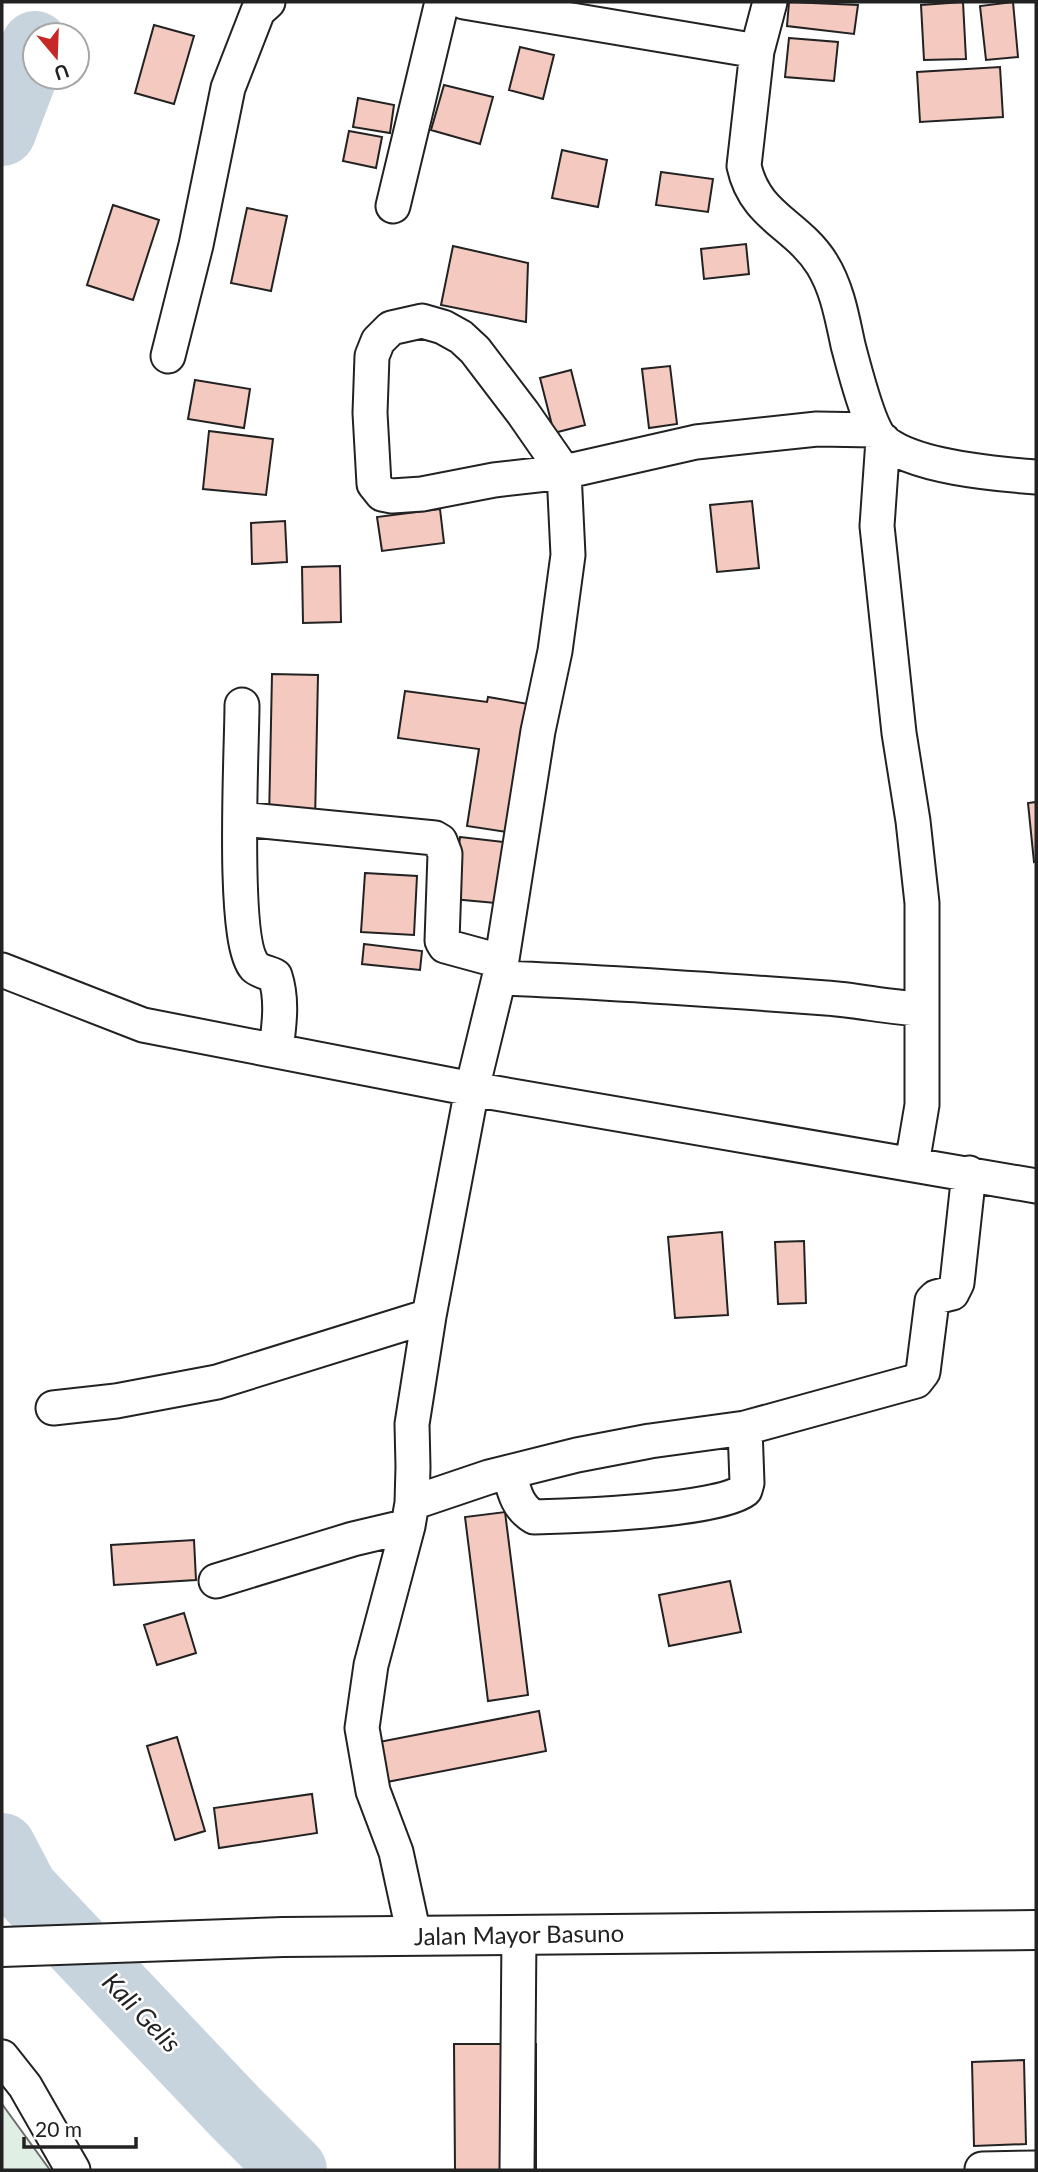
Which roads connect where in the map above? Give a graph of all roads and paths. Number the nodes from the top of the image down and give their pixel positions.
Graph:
1 (268, 2) edge
2 (442, 2) edge
3 (464, 2) edge
4 (770, 2) edge
5 (757, 51) junction
6 (393, 206) dead end
7 (168, 356) dead end
8 (879, 435) junction
9 (564, 472) junction
10 (1036, 477) edge
11 (242, 705) dead end
12 (241, 819) junction
13 (500, 969) junction
14 (2, 970) edge
15 (922, 1009) junction
16 (276, 1050) junction
17 (472, 1089) junction
18 (912, 1164) junction
19 (969, 1173) junction
20 (1036, 1186) edge
21 (429, 1316) junction
22 (53, 1408) dead end
23 (745, 1428) junction
24 (509, 1472) junction
25 (410, 1514) junction
26 (216, 1581) dead end
27 (1036, 1930) edge
28 (519, 1934) junction
29 (414, 1935) junction
30 (2, 1947) edge
31 (2, 2056) edge
32 (1036, 2168) edge
33 (982, 2169) edge
34 (73, 2170) edge
35 (517, 2170) edge

1 - 7 street
2 - 6 street
3 - 5 street
4 - 5 street
5 - 8 street
8 - 9 street
8 - 10 street
8 - 15 street
9 - 9 street
9 - 13 street
11 - 12 street
12 - 13 street
12 - 16 street
13 - 15 street
13 - 17 street
14 - 16 street
15 - 18 street
16 - 17 street
17 - 18 street
17 - 21 street
18 - 19 street
19 - 20 street
19 - 23 street
21 - 22 street
21 - 25 street
23 - 24 street
23 - 24 street
24 - 25 street
25 - 26 street
25 - 29 street
27 - 28 main road, Jalan Mayor Basuno
28 - 29 main road, Jalan Mayor Basuno
28 - 35 street
29 - 30 main road, Jalan Mayor Basuno
31 - 34 street
32 - 33 street

